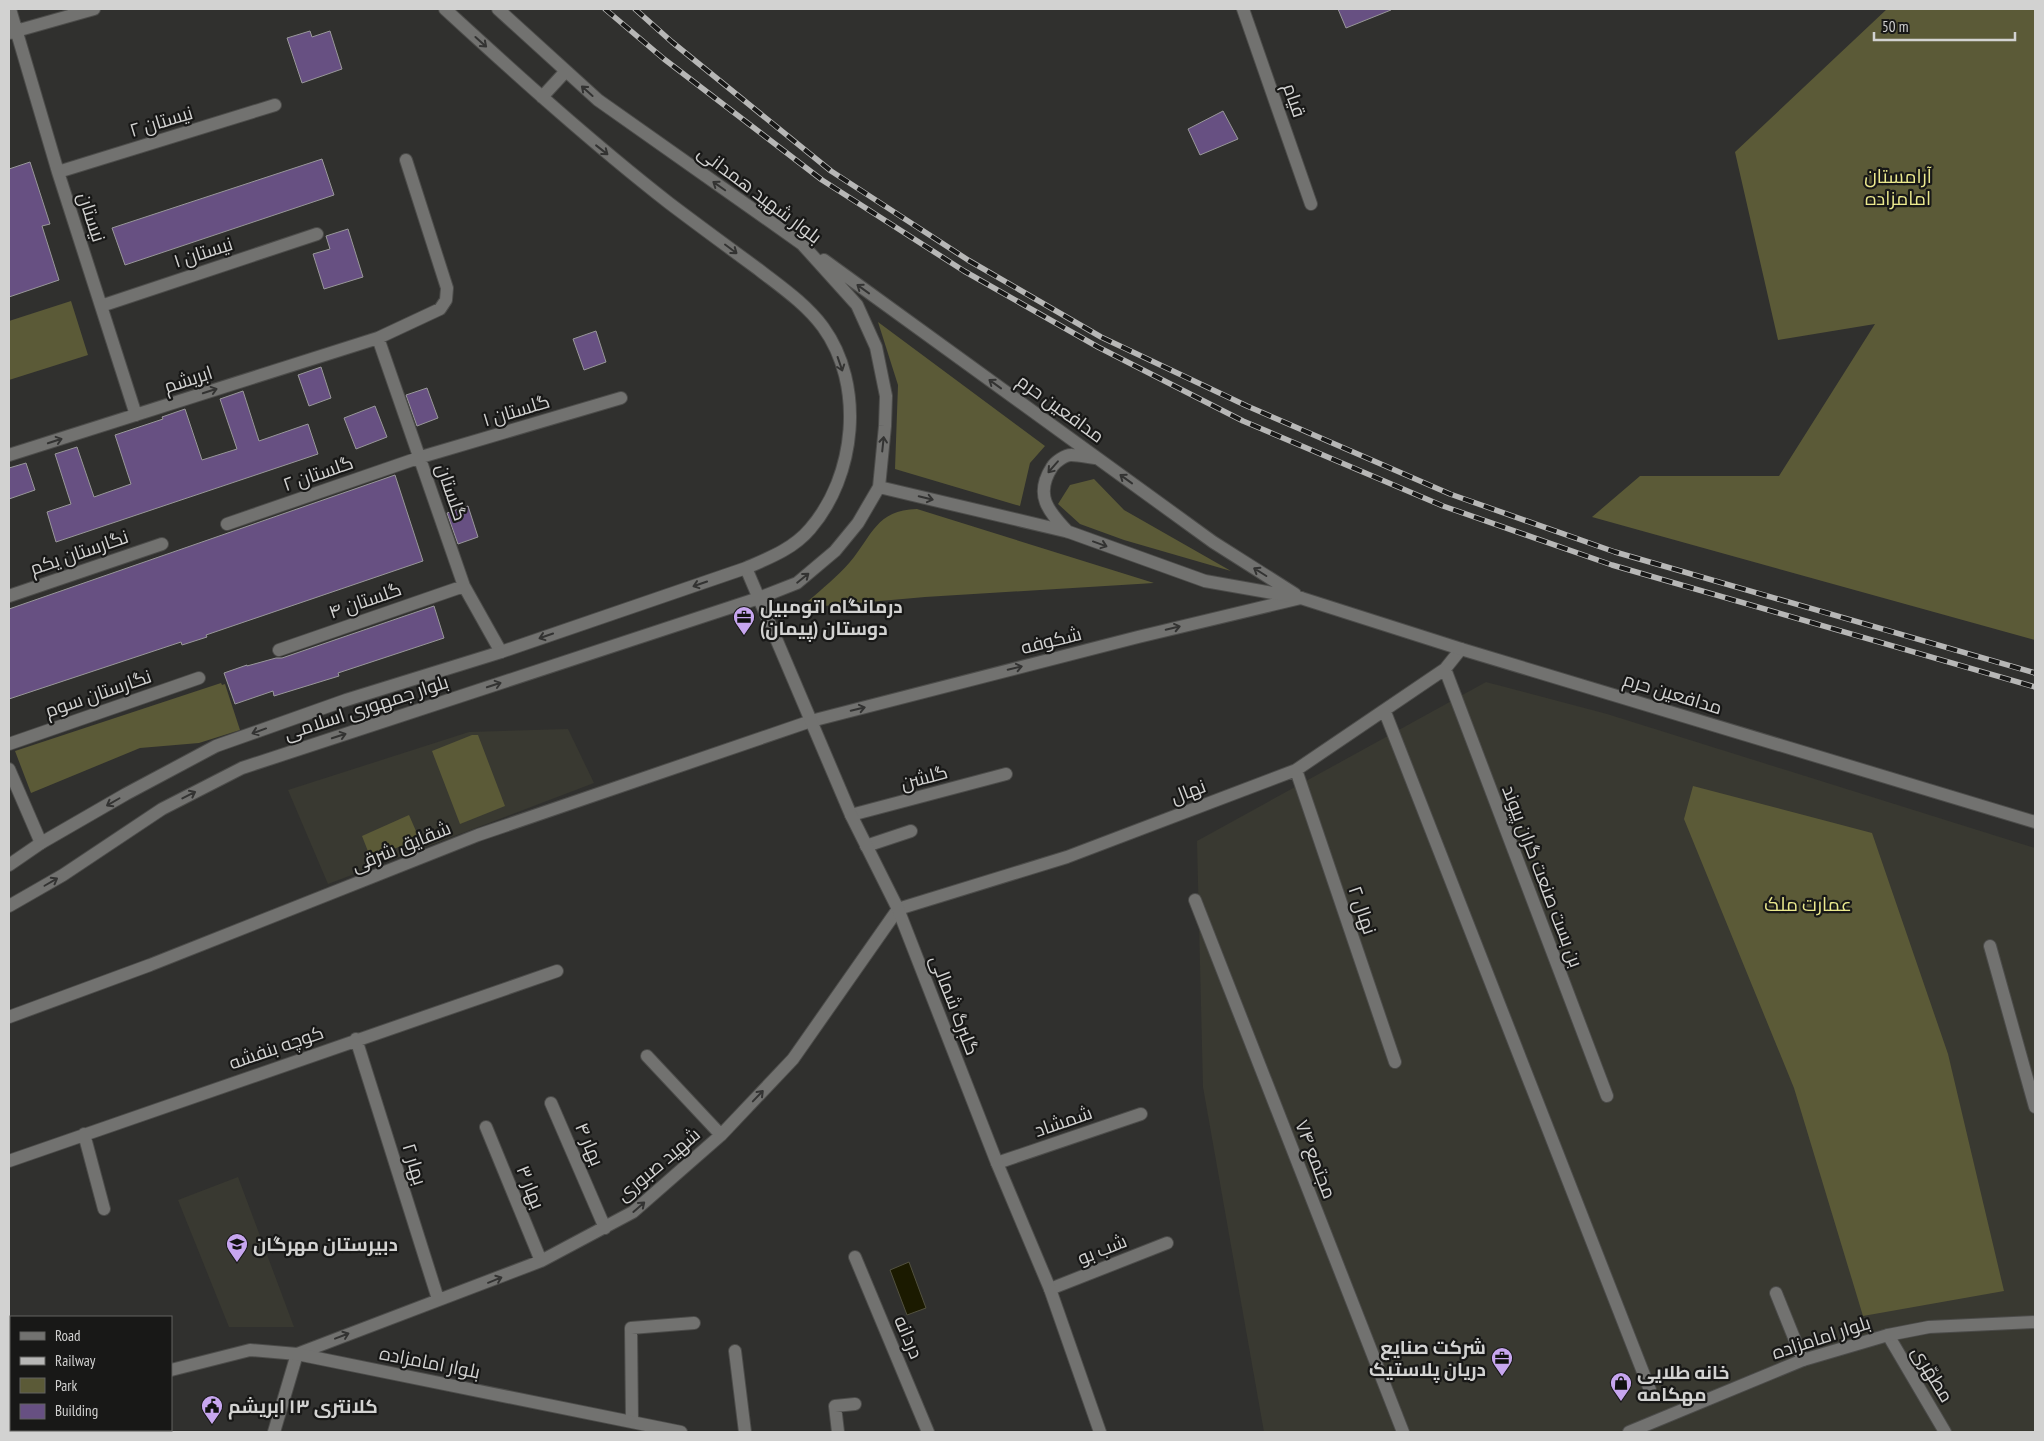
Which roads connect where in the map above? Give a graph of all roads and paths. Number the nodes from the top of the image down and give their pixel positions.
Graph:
1 (10, 9) edge
2 (94, 9) edge
3 (445, 9) edge
4 (498, 9) edge
5 (1243, 9) edge
6 (13, 31) edge
7 (566, 71) junction
8 (542, 97) junction
9 (275, 105) dead end
10 (406, 160) dead end
11 (58, 172) junction
12 (1310, 204) dead end
13 (317, 234) dead end
14 (802, 244) junction
15 (101, 306) junction
16 (378, 338) junction
17 (621, 398) dead end
18 (136, 415) junction
19 (9, 455) edge
20 (421, 457) junction
21 (1097, 458) junction
22 (879, 487) junction
23 (227, 524) dead end
24 (1069, 532) junction
25 (162, 544) dead end
26 (746, 568) junction
27 (464, 586) junction
28 (9, 596) edge
29 (759, 598) junction
30 (1301, 598) junction
31 (1461, 649) junction
32 (279, 650) dead end
33 (501, 652) junction
34 (1445, 669) junction
35 (198, 678) dead end
36 (1385, 712) junction
37 (811, 721) junction
38 (9, 744) edge
39 (9, 769) edge
40 (1296, 770) junction
41 (1006, 774) dead end
42 (851, 815) junction
43 (2035, 822) edge
44 (911, 831) dead end
45 (41, 844) junction
46 (866, 846) junction
47 (9, 865) edge
48 (1195, 900) dead end
49 (9, 906) edge
50 (898, 909) junction
51 (1990, 946) dead end
52 (557, 971) dead end
53 (9, 1017) edge
54 (356, 1039) junction
55 (646, 1056) dead end
56 (1395, 1062) dead end
57 (1607, 1096) dead end
58 (551, 1103) dead end
59 (2035, 1108) edge
60 (1142, 1114) dead end
61 (486, 1127) dead end
62 (84, 1134) junction
63 (721, 1135) junction
64 (9, 1161) edge
65 (997, 1163) junction
66 (104, 1209) dead end
67 (606, 1228) junction
68 (1167, 1243) dead end
69 (855, 1257) dead end
70 (541, 1261) junction
71 (1050, 1289) junction
72 (1776, 1293) dead end
73 (438, 1299) junction
74 (2035, 1322) edge
75 (694, 1323) dead end
76 (1888, 1335) junction
77 (736, 1351) dead end
78 (297, 1354) junction
79 (1803, 1360) junction
80 (172, 1370) edge
81 (1650, 1390) dead end
82 (855, 1404) dead end
83 (632, 1421) junction
84 (274, 1432) edge
85 (679, 1432) edge
86 (745, 1432) edge
87 (838, 1432) edge
88 (928, 1432) edge
89 (1100, 1432) edge
90 (1403, 1432) edge
91 (1629, 1432) edge
92 (1946, 1432) edge

1 - 6 street, نیستان
2 - 6 street
3 -> 8 street
4 - 7 street, بلوار شهید همدانی
5 - 12 street, قیام
6 - 11 street, نیستان
7 - 8 street
14 -> 7 street, بلوار شهید همدانی
8 -> 26 street
9 - 11 street, نیستان ۲
10 - 16 street, ابریشم
11 - 15 street, نیستان
13 - 15 street, نیستان ۱
21 -> 14 street, مدافعین حرم
22 -> 14 street, بلوار شهید همدانی
15 - 18 street, نیستان
18 -> 16 street, ابریشم
16 - 20 street, گلستان
17 - 20 street, گلستان ۱
19 -> 18 street, ابریشم
20 - 23 street, گلستان ۲
20 - 27 street, گلستان
21 -> 24 street
30 -> 21 street, مدافعین حرم
22 -> 24 street, مدافعین حرم
29 -> 22 street, بلوار شهید همدانی
24 -> 30 street, مدافعین حرم
25 - 28 street, نگارستان یکم
26 - 29 street, گلبرگ شمالی
26 -> 33 street, بلوار جمهوری اسلامی
27 - 32 street, گلستان ۴
27 - 33 street, گلستان
29 - 37 street, گلبرگ شمالی
49 -> 29 street, بلوار جمهوری اسلامی
30 - 31 street, مدافعین حرم
37 -> 30 street, شکوفه
31 - 34 street, نهال
31 - 43 street, مدافعین حرم
33 -> 45 street, بلوار جمهوری اسلامی
34 - 36 street, نهال
34 - 57 street, بن بست صنعت گران پیوند
35 - 38 street, نگارستان سوم
36 - 40 street, نهال
36 - 81 street
37 - 42 street, گلبرگ شمالی
37 - 53 street, شقایق شرقی
39 - 45 street
40 - 50 street, نهال
40 - 56 street, نهال ۲
41 - 42 street, گلشن
42 - 46 street, گلبرگ شمالی
44 - 46 street
45 - 47 street, بلوار جمهوری اسلامی
46 - 50 street, گلبرگ شمالی
48 - 90 street, مجتمع ۷۴
63 -> 50 street, شهید صبوری
50 - 65 street, گلبرگ شمالی
51 - 59 street
52 - 54 street, کوچه بنفشه
54 - 62 street, کوچه بنفشه
54 - 73 street, بهار ۲
55 - 63 street
58 - 67 street, بهار ۴
60 - 65 street, شمشاد
61 - 70 street, بهار ۳
62 - 64 street, کوچه بنفشه
62 - 66 street
67 -> 63 street, شهید صبوری
65 - 71 street, گلبرگ شمالی
67 - 70 street, شهید صبوری
68 - 71 street, شب بو
69 - 88 street, دردانه
73 -> 70 street, شهید صبوری
71 - 89 street, گلبرگ شمالی
72 - 79 street
78 -> 73 street, شهید صبوری
74 - 76 street, بلوار امامزاده
75 - 83 street
76 - 79 street, بلوار امامزاده
76 - 92 street, مطهّری
77 - 86 street
78 - 80 street, بلوار امامزاده
78 - 83 street, بلوار امامزاده
78 - 84 street
79 - 91 street, بلوار امامزاده
82 - 87 street
83 - 85 street, بلوار امامزاده

